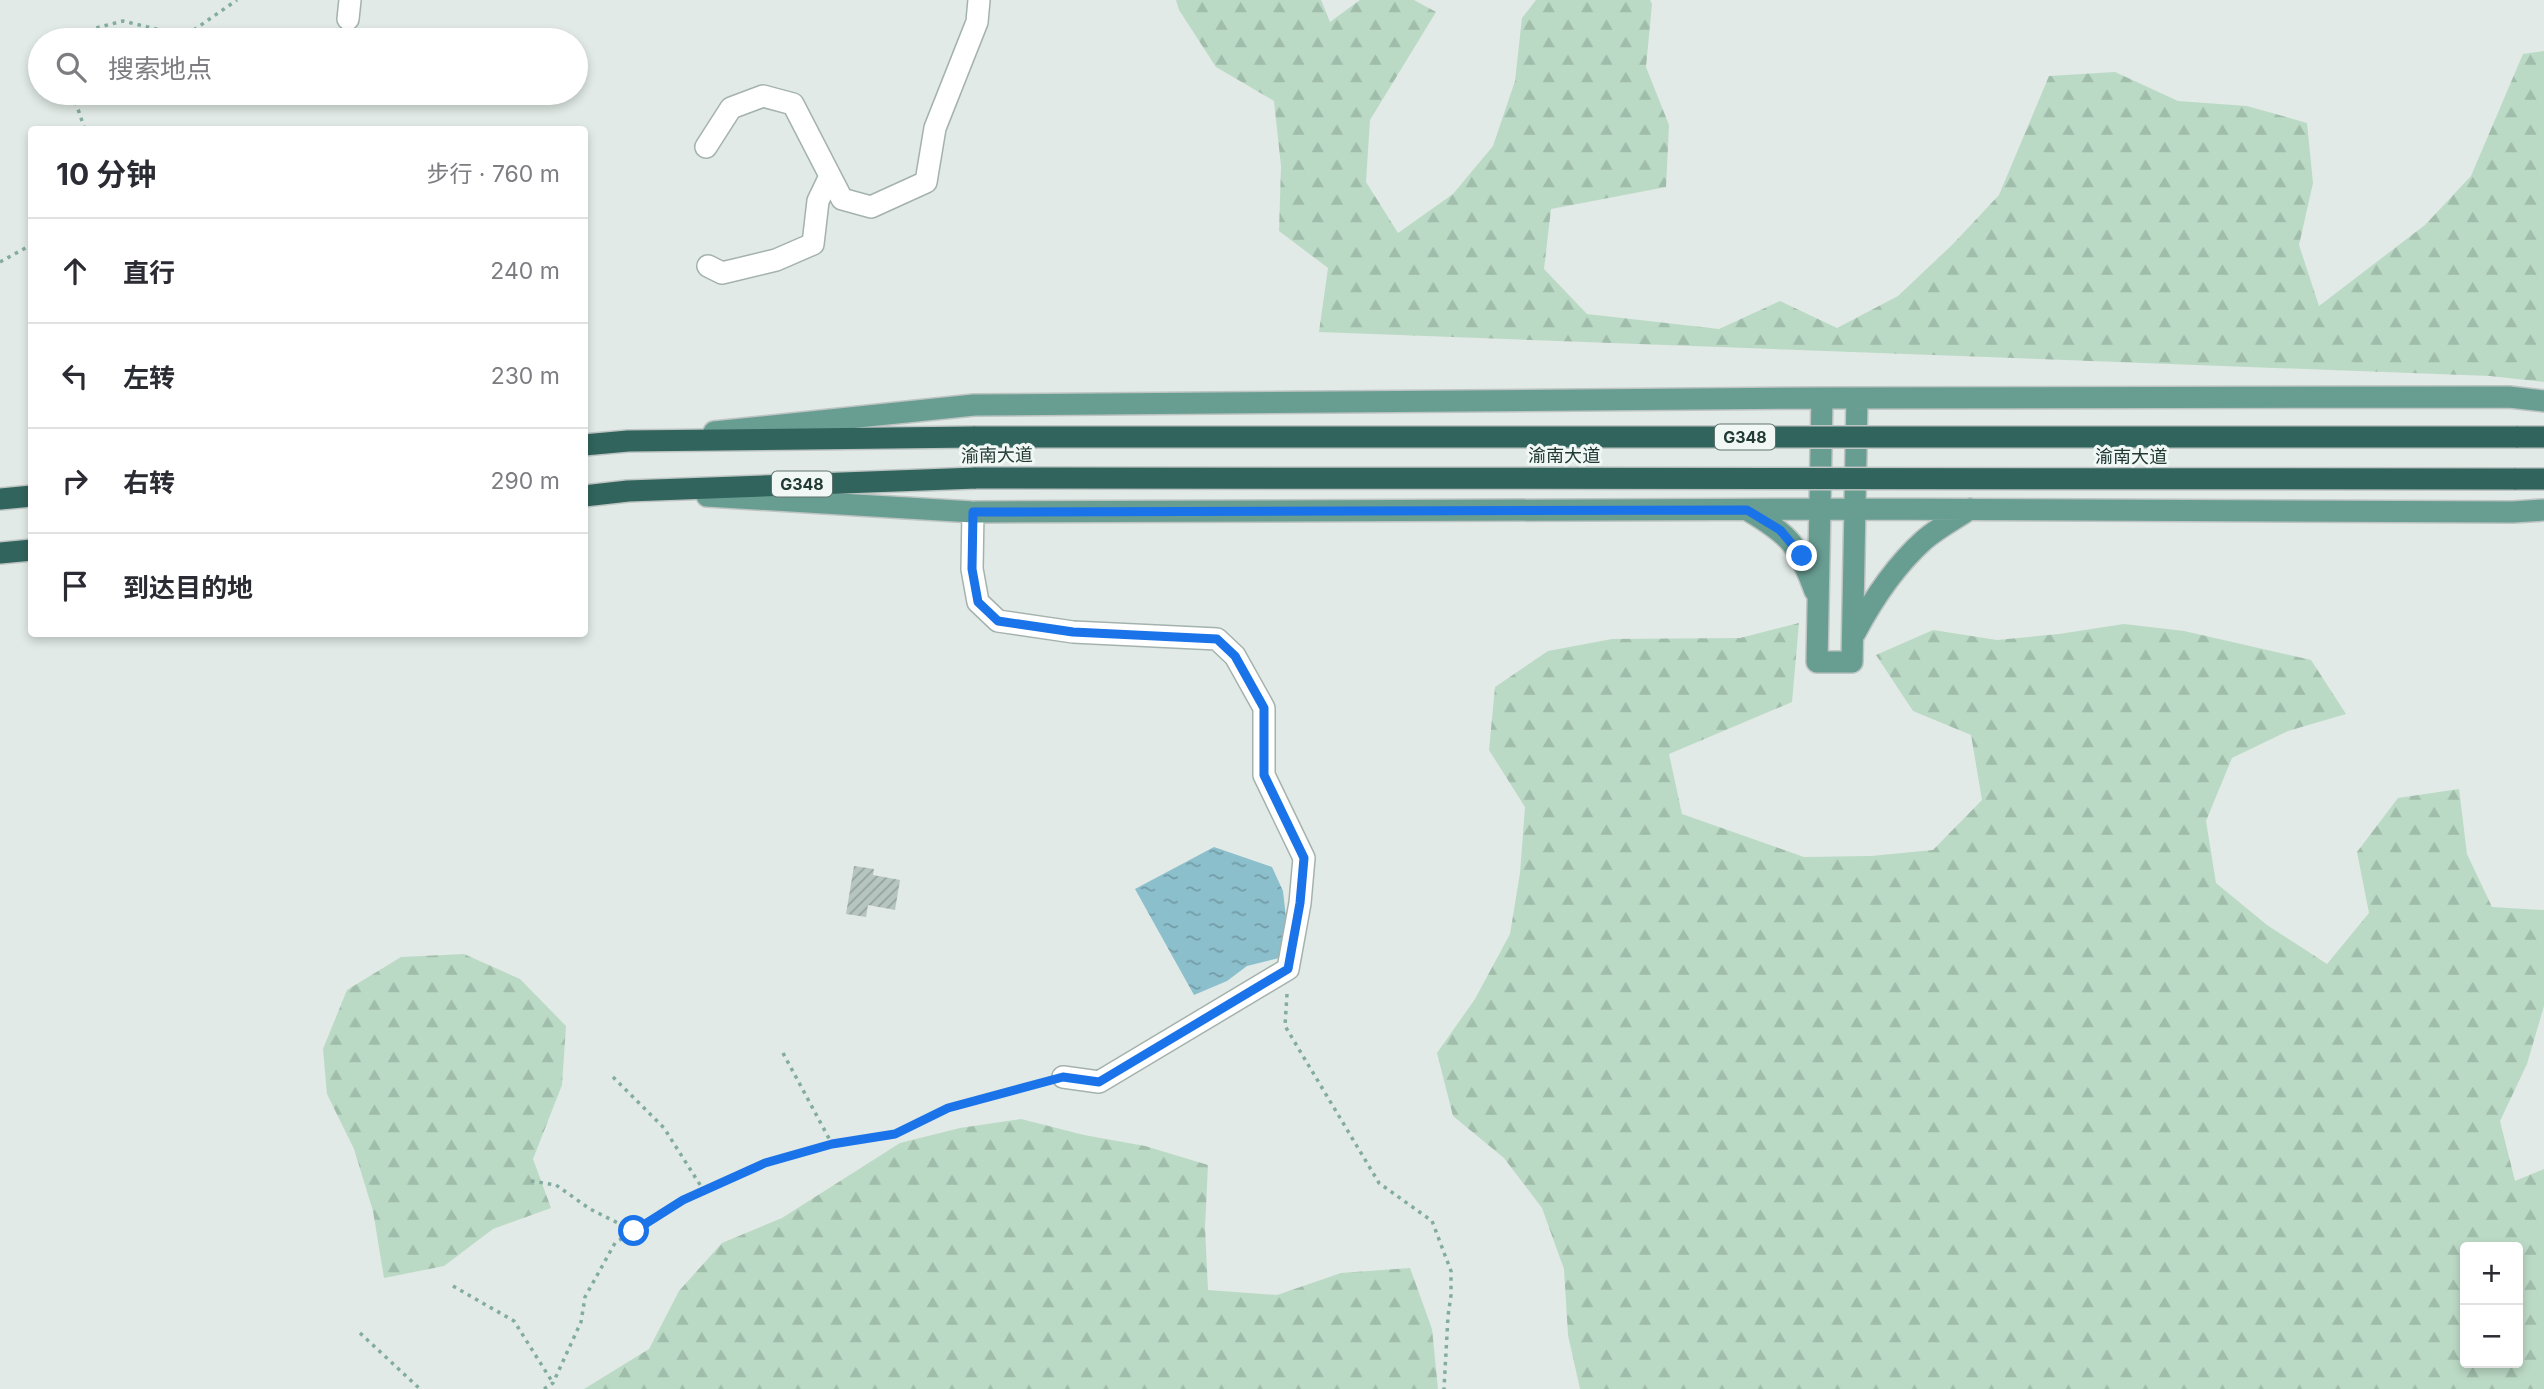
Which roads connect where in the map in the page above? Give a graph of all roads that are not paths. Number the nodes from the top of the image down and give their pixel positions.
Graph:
1 (979, 0) edge
2 (706, 147) dead end
3 (830, 176) junction
4 (708, 266) dead end
5 (1822, 398) junction
6 (1857, 398) junction
7 (2544, 401) edge
8 (2544, 437) edge
9 (628, 441) junction
10 (588, 445) edge
11 (2544, 480) edge
12 (628, 491) junction
13 (28, 496) edge
14 (588, 496) edge
15 (0, 499) edge
16 (1821, 509) junction
17 (1855, 509) junction
18 (1970, 509) junction
19 (1747, 510) junction
20 (2544, 510) edge
21 (973, 512) junction
22 (28, 550) edge
23 (0, 553) edge
24 (1819, 602) junction
25 (1854, 635) junction
26 (1063, 1077) road end

1 - 3 street
2 - 3 street
3 - 4 street
5 - 6 main road
5 - 9 main road
5 - 16 main road
6 - 7 main road
6 - 17 main road
8 - 9 highway, 渝南大道 / G348, bridge
9 - 10 highway, 渝南大道 / G348
11 - 12 highway, 渝南大道 / G348, bridge
12 - 14 highway, 渝南大道 / G348
12 - 21 main road
13 - 15 highway
16 - 17 main road
16 - 19 main road
16 - 24 main road
17 - 18 main road
17 - 25 main road
18 - 20 main road
18 - 25 main road
19 - 21 main road
19 - 24 main road
21 - 26 street
22 - 23 highway
24 - 25 main road

